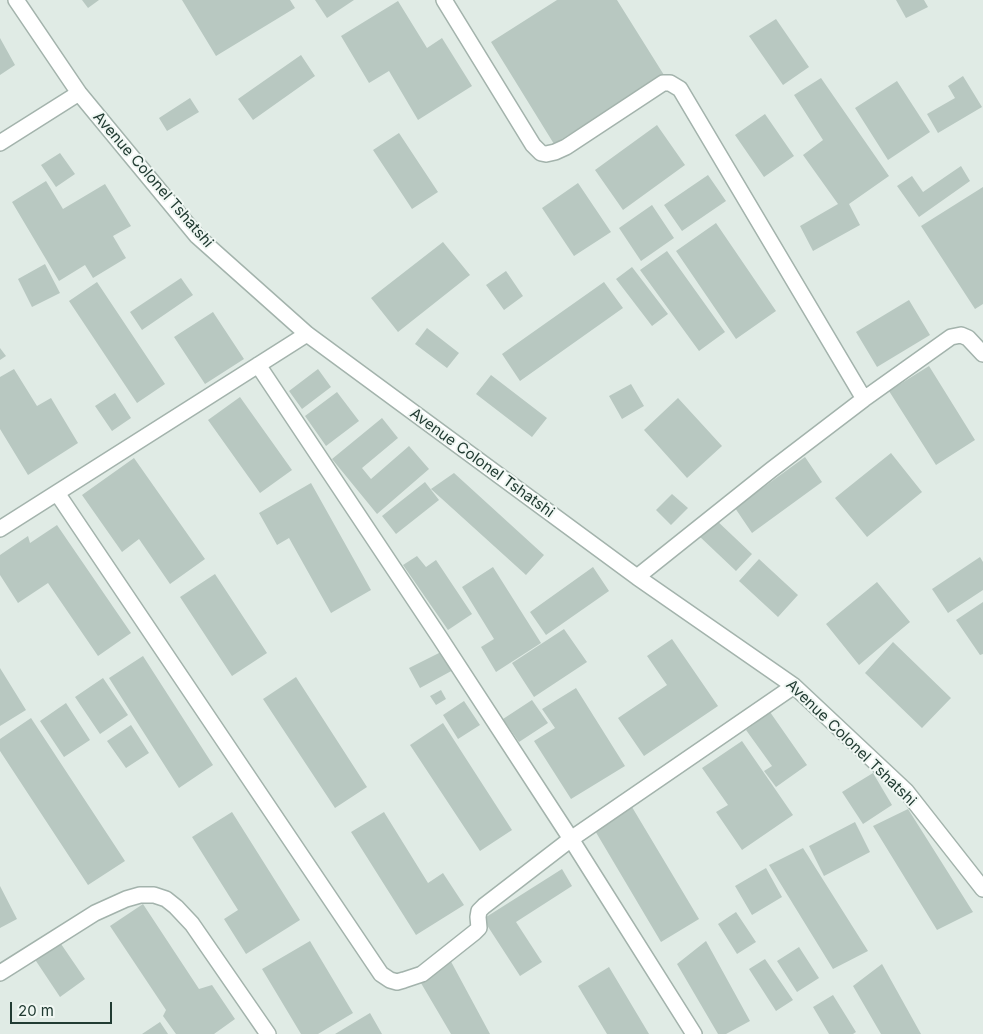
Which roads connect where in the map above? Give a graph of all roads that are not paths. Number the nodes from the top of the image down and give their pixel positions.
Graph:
1 (16, 0) edge
2 (444, 0) edge
3 (79, 93) junction
4 (0, 143) edge
5 (307, 334) junction
6 (983, 354) edge
7 (258, 365) junction
8 (864, 399) junction
9 (57, 493) junction
10 (0, 529) edge
11 (636, 576) junction
12 (794, 686) junction
13 (571, 839) junction
14 (983, 889) edge
15 (0, 972) edge
16 (268, 1034) edge
17 (694, 1034) edge

1 - 3 street, Avenue Colonel Tshatshi
2 - 8 street
3 - 4 street
3 - 5 street, Avenue Colonel Tshatshi
5 - 7 street
5 - 11 street, Avenue Colonel Tshatshi
6 - 8 street
7 - 9 street
7 - 13 street
8 - 11 street
9 - 10 street
9 - 13 street
11 - 12 street, Avenue Colonel Tshatshi
12 - 13 street
12 - 14 street, Avenue Colonel Tshatshi
13 - 17 street
15 - 16 street

